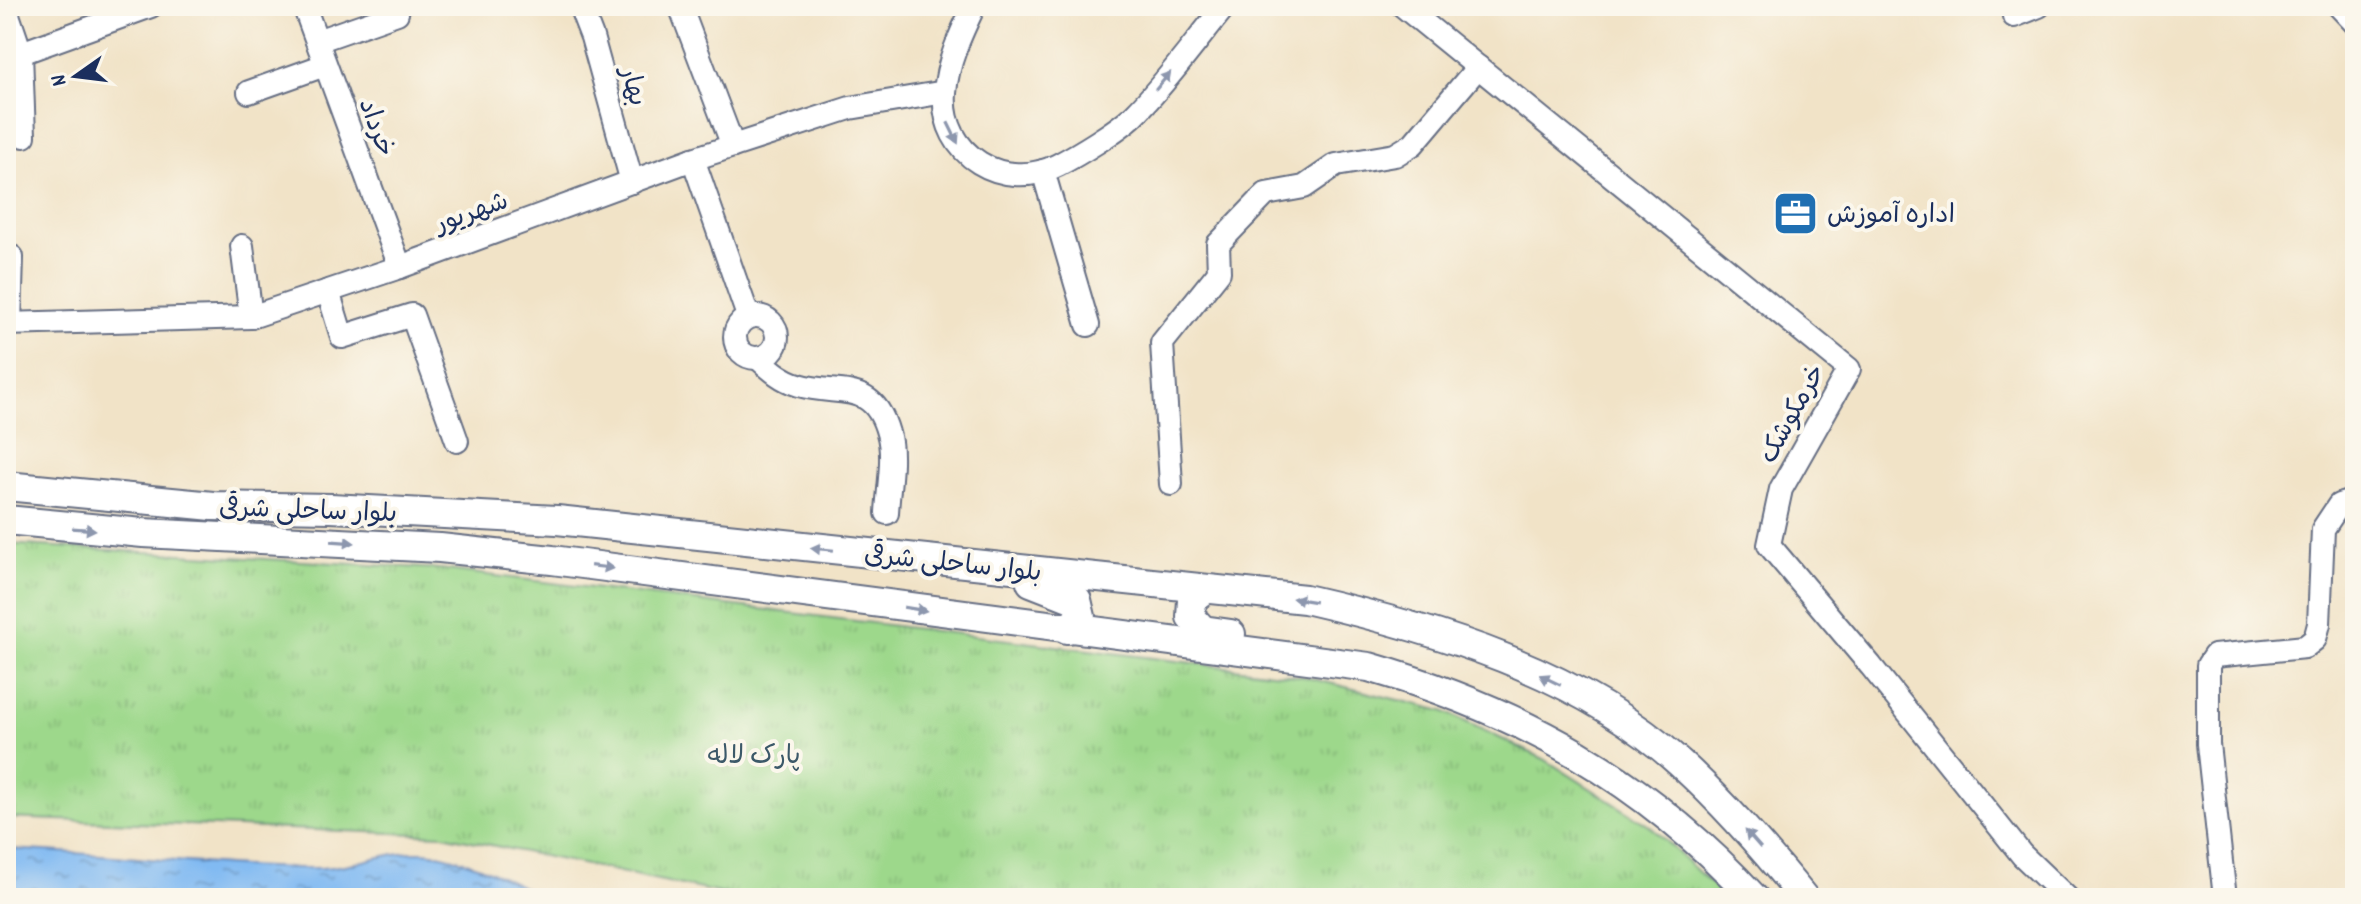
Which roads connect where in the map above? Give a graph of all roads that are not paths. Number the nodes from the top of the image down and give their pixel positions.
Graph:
1 (151, 6) edge
2 (304, 6) edge
3 (580, 6) edge
4 (680, 6) edge
5 (974, 6) edge
6 (1225, 6) edge
7 (1403, 6) edge
8 (2039, 6) edge
9 (2339, 6) edge
10 (6, 9) edge
11 (397, 13) dead end
12 (2014, 16) dead end
13 (2355, 23) edge
14 (317, 41) junction
15 (14, 54) edge
16 (325, 65) junction
17 (1478, 67) junction
18 (249, 92) dead end
19 (945, 92) junction
20 (24, 136) dead end
21 (733, 146) junction
22 (693, 159) junction
23 (1043, 171) junction
24 (632, 182) junction
25 (242, 246) dead end
26 (12, 257) dead end
27 (400, 267) junction
28 (328, 291) junction
29 (748, 316) junction
30 (251, 317) junction
31 (8, 324) edge
32 (1088, 325) dead end
33 (758, 358) junction
34 (457, 441) dead end
35 (1171, 484) dead end
36 (6, 486) edge
37 (2355, 500) edge
38 (887, 513) dead end
39 (6, 520) edge
40 (980, 565) junction
41 (1206, 589) junction
42 (1067, 629) junction
43 (1369, 667) junction
44 (1754, 898) edge
45 (1804, 898) edge
46 (2067, 898) edge
47 (2225, 898) edge

1 - 15 street
2 - 14 street, خرداد
3 - 24 street, بهار
4 - 21 street
5 - 19 street
23 -> 6 street
7 - 17 street, خرمکوشک
8 - 12 street
9 - 13 street
10 - 15 street
11 - 14 street
14 - 16 street, خرداد
15 - 20 street
16 - 18 street
16 - 27 street, خرداد
17 - 35 street
17 - 46 street, خرمکوشک
19 - 21 street, شهریور
19 -> 23 street
21 - 22 street, شهریور
22 - 24 street, شهریور
22 - 29 street
23 - 32 street
24 - 27 street, شهریور
25 - 30 street
26 - 31 street
27 - 28 street, شهریور
28 - 30 street, شهریور
28 - 34 street
29 - 33 street
29 - 33 street
30 - 31 street, شهریور
33 - 38 street
40 -> 36 main road, بلوار ساحلی شرقی
37 - 47 street
39 -> 42 main road, بلوار ساحلی شرقی
40 - 41 main road, بلوار ساحلی شرقی
40 - 42 main road
41 - 43 main road
45 -> 41 main road, بلوار ساحلی شرقی
42 - 43 main road, بلوار ساحلی شرقی
43 - 44 main road, بلوار ساحلی شرقی

